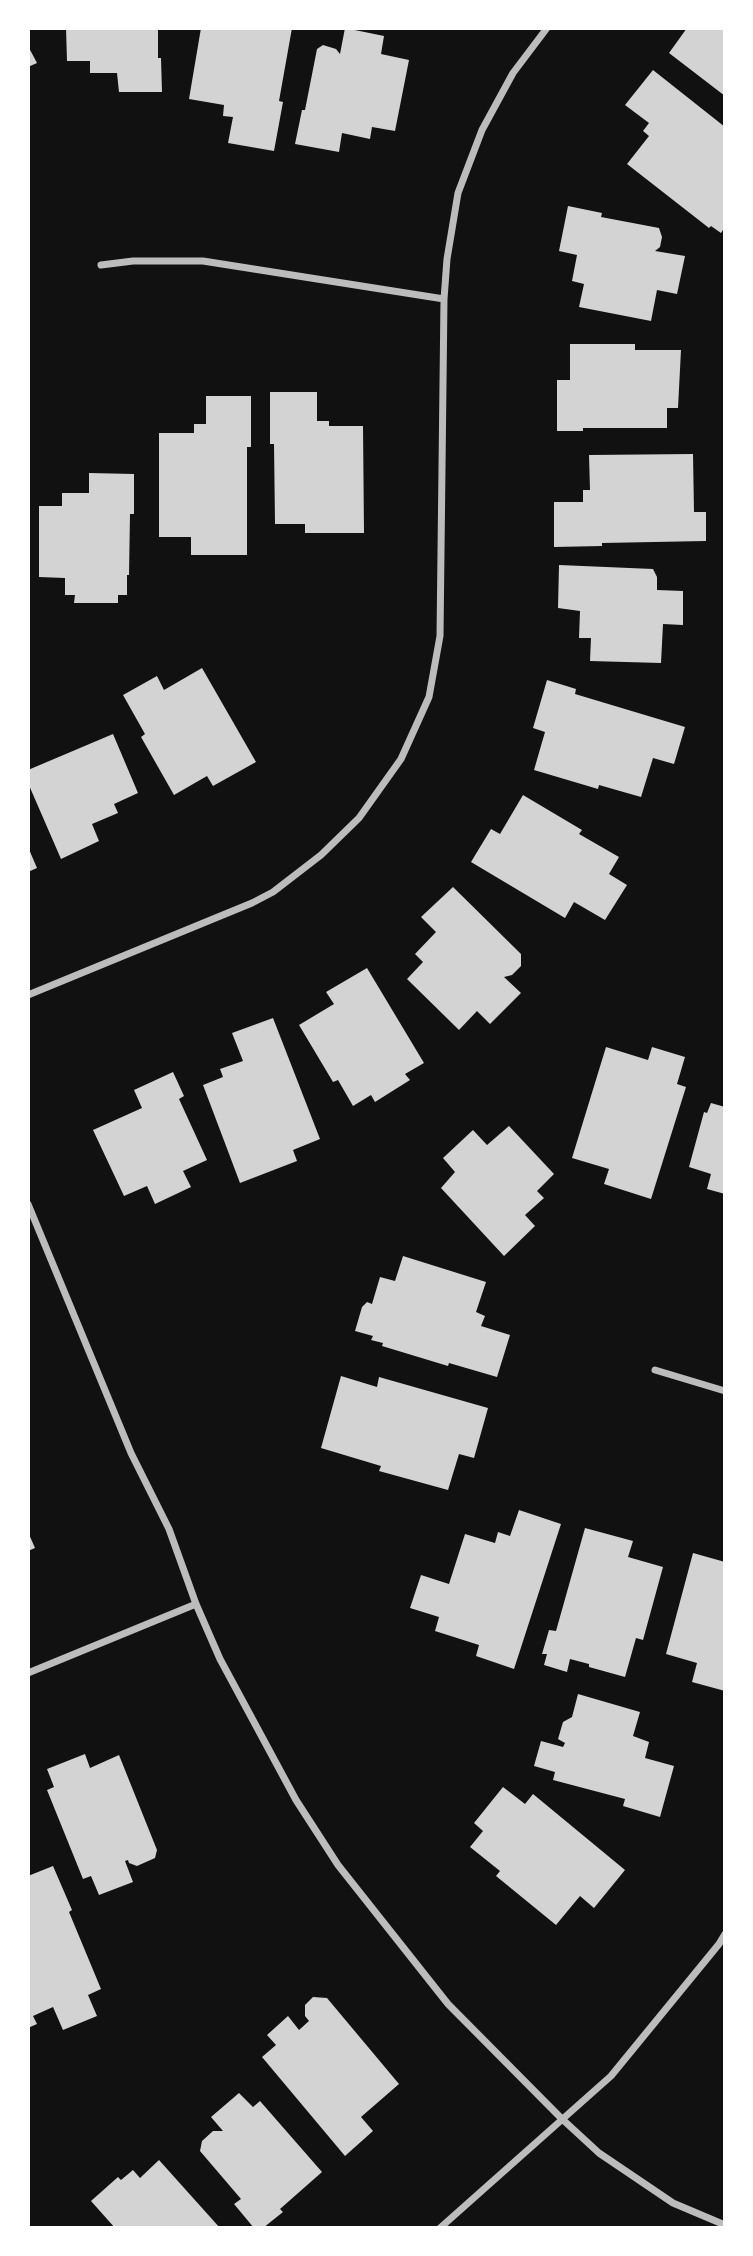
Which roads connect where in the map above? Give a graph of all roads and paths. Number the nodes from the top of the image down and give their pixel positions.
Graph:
1 (547, 28) edge
2 (102, 265) dead end
3 (444, 299) junction
4 (28, 995) edge
5 (28, 1205) edge
6 (655, 1370) dead end
7 (725, 1391) edge
8 (196, 1604) junction
9 (28, 1673) edge
10 (725, 1934) edge
11 (561, 2118) junction
12 (725, 2225) edge
13 (440, 2228) edge

1 - 3 street
2 - 3 street
3 - 4 street
5 - 8 street
6 - 7 street
8 - 9 street
8 - 11 street
10 - 11 street
11 - 12 street
11 - 13 street

